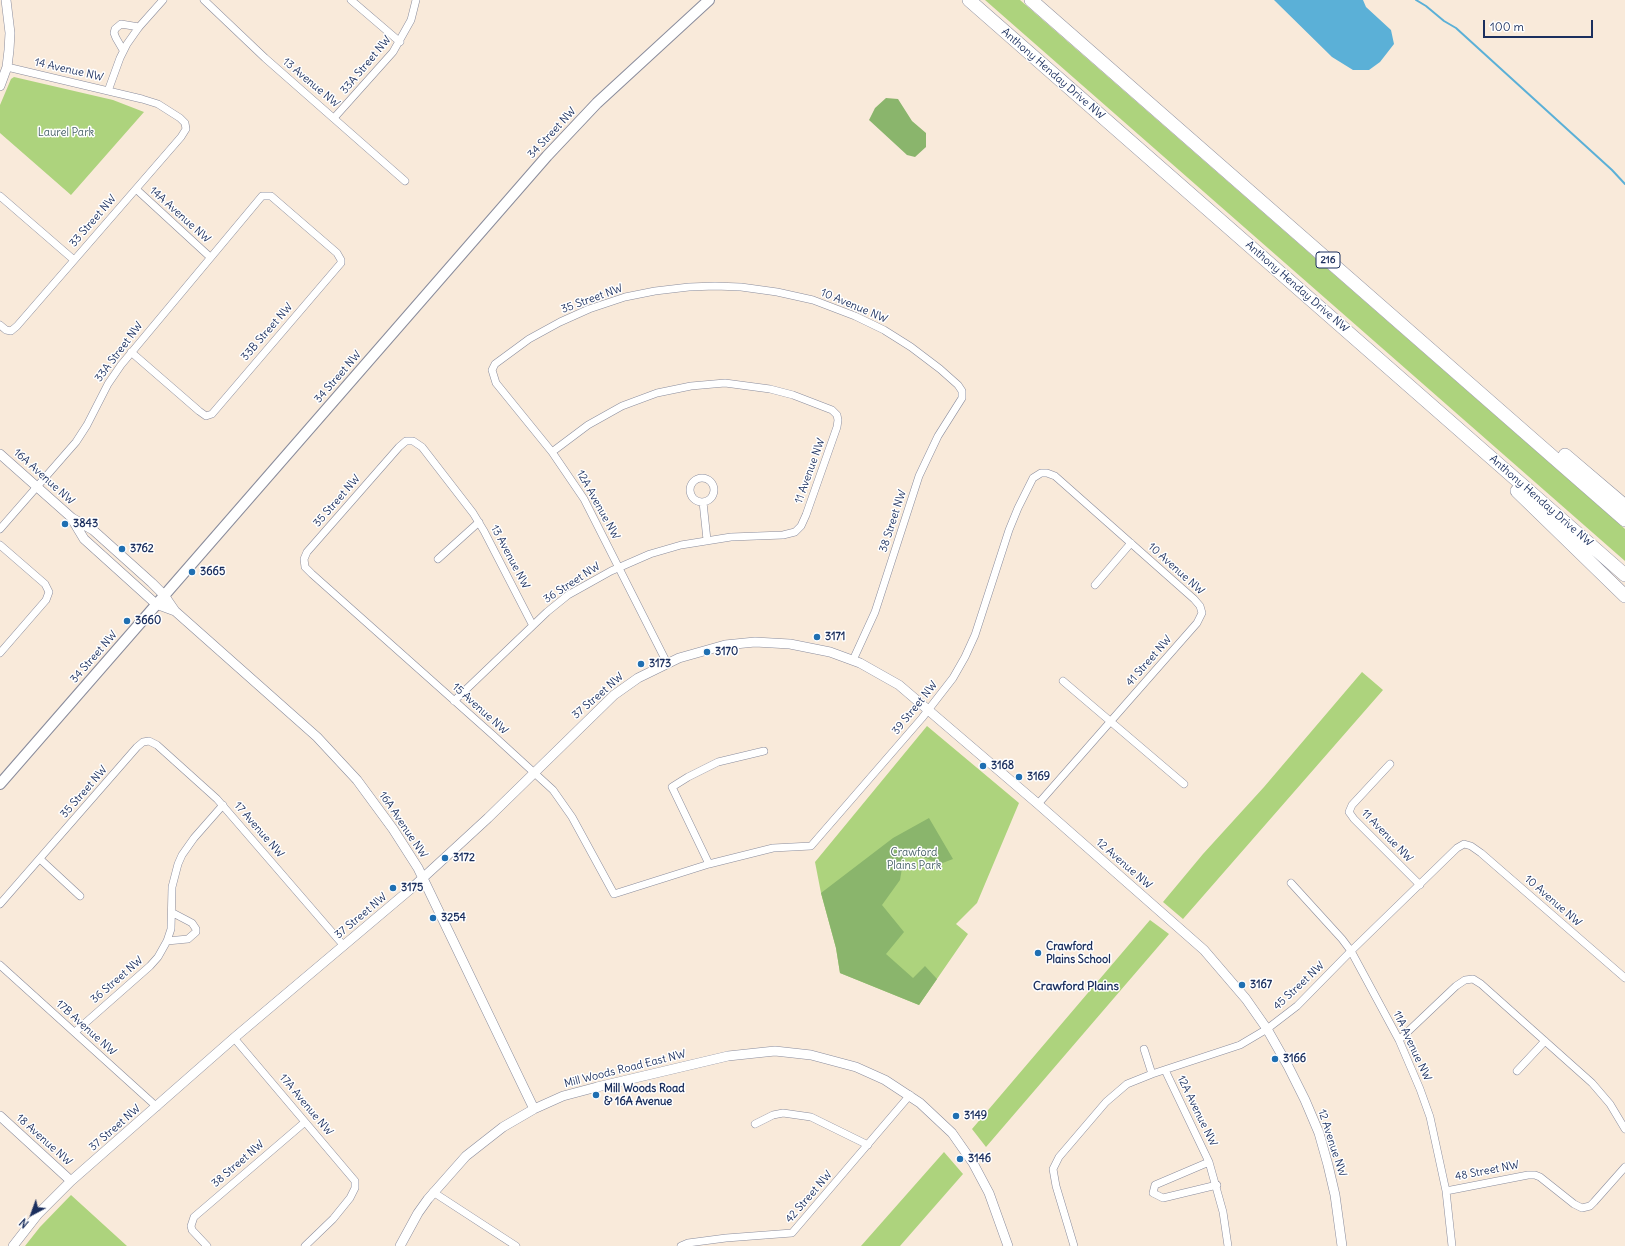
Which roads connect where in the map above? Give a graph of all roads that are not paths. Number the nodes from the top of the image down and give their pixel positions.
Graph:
1 (6, 0) edge
2 (163, 0) edge
3 (204, 0) edge
4 (351, 0) edge
5 (416, 0) edge
6 (709, 0) edge
7 (969, 0) edge
8 (1031, 0) edge
9 (138, 27) junction
10 (400, 42) junction
11 (123, 50) junction
12 (7, 67) junction
13 (0, 86) edge
14 (108, 92) junction
15 (334, 118) junction
16 (185, 123) joint
17 (405, 181) dead end
18 (136, 189) junction
19 (0, 196) edge
20 (210, 257) junction
21 (74, 260) junction
22 (341, 260) joint
23 (715, 286) joint
24 (0, 325) edge
25 (1366, 348) junction
26 (131, 352) junction
27 (492, 370) joint
28 (1477, 390) junction
29 (962, 393) joint
30 (409, 440) joint
31 (552, 452) junction
32 (0, 454) edge
33 (1044, 472) joint
34 (37, 487) junction
35 (703, 502) dead end
36 (1625, 506) edge
37 (72, 518) junction
38 (1625, 520) edge
39 (479, 522) junction
40 (0, 529) edge
41 (795, 532) joint
42 (707, 540) junction
43 (1131, 543) junction
44 (0, 545) edge
45 (438, 559) dead end
46 (304, 563) joint
47 (619, 567) junction
48 (1625, 575) edge
49 (1095, 585) dead end
50 (164, 595) junction
51 (1625, 596) edge
52 (156, 604) junction
53 (175, 611) junction
54 (1202, 613) joint
55 (532, 624) junction
56 (744, 643) joint
57 (0, 653) edge
58 (853, 660) junction
59 (667, 663) junction
60 (1062, 681) dead end
61 (454, 701) junction
62 (929, 709) junction
63 (1111, 722) junction
64 (146, 742) joint
65 (764, 751) dead end
66 (1390, 764) dead end
67 (534, 772) junction
68 (0, 784) edge
69 (1184, 784) dead end
70 (1038, 804) junction
71 (223, 805) junction
72 (1464, 844) joint
73 (40, 859) junction
74 (709, 864) junction
75 (423, 878) junction
76 (1290, 883) dead end
77 (1420, 885) junction
78 (614, 894) joint
79 (80, 896) dead end
80 (0, 904) edge
81 (173, 913) junction
82 (167, 941) junction
83 (344, 946) junction
84 (1351, 951) junction
85 (0, 965) edge
86 (1625, 978) edge
87 (1267, 1029) junction
88 (75, 1032) junction
89 (234, 1038) junction
90 (1399, 1040) junction
91 (1545, 1041) junction
92 (1144, 1050) dead end
93 (1165, 1070) junction
94 (1517, 1071) dead end
95 (1152, 1074) junction
96 (910, 1095) junction
97 (157, 1107) junction
98 (534, 1109) junction
99 (0, 1116) edge
100 (305, 1122) junction
101 (755, 1124) dead end
102 (1625, 1129) edge
103 (868, 1145) junction
104 (1209, 1162) junction
105 (1625, 1168) edge
106 (71, 1181) junction
107 (1217, 1185) junction
108 (1446, 1190) junction
109 (433, 1192) junction
110 (13, 1246) edge
111 (207, 1246) edge
112 (305, 1246) edge
113 (400, 1246) edge
114 (516, 1246) edge
115 (681, 1246) edge
116 (1008, 1246) edge
117 (1074, 1246) edge
118 (1228, 1246) edge
119 (1342, 1246) edge
120 (1452, 1246) edge

1 - 12 street
2 - 9 street
3 - 15 street, 13 Avenue NW
4 - 10 street
5 - 10 street, 33A Street NW
6 - 50 main road, 34 Street NW
7 - 25 highway, Anthony Henday Drive NW
8 - 28 highway, 216
9 - 11 street
9 - 11 street
10 - 15 street, 33A Street NW
11 - 14 street
12 - 13 street
12 - 14 street, 14 Avenue NW
14 - 16 street, 14 Avenue NW
15 - 17 street, 13 Avenue NW
16 - 18 street, 33 Street NW
18 - 20 street, 14A Avenue NW
18 - 21 street, 33 Street NW
19 - 21 street
20 - 22 street, 33A Street NW
20 - 26 street, 33A Street NW
21 - 24 street, 33 Street NW
22 - 26 street, 33B Street NW
23 - 27 street, 35 Street NW
23 - 29 street, 10 Avenue NW
25 - 48 highway, Anthony Henday Drive NW
25 - 51 highway
26 - 34 street, 33A Street NW
27 - 31 street, 12A Avenue NW
28 - 36 highway
28 - 38 highway, 216
29 - 58 street, 38 Street NW
30 - 39 street, 13 Avenue NW
30 - 46 street, 35 Street NW
31 - 41 street, 11 Avenue NW
31 - 47 street, 12A Avenue NW
32 - 34 street, 16A Avenue NW
33 - 43 street, 10 Avenue NW
33 - 62 street, 39 Street NW
34 - 37 street, 16A Avenue NW
34 - 40 street, 33A Street NW
35 - 42 street
37 - 50 street, 16A Avenue NW
37 - 52 street, 16A Avenue NW
39 - 45 street, 13 Avenue NW
39 - 55 street, 13 Avenue NW
41 - 42 street, 36 Street NW
42 - 47 street, 36 Street NW
43 - 49 street, 10 Avenue NW
43 - 54 street, 10 Avenue NW
44 - 57 street
46 - 61 street, 15 Avenue NW
47 - 55 street, 36 Street NW
47 - 59 street, 12A Avenue NW
50 - 52 main road, 34 Street NW
50 - 53 street, 16A Avenue NW
52 - 53 street, 16A Avenue NW
52 - 68 main road, 34 Street NW
53 - 75 street, 16A Avenue NW
54 - 63 street, 41 Street NW
55 - 61 street, 36 Street NW
56 - 58 street, 12 Avenue NW
56 - 59 street, 37 Street NW
58 - 62 street, 12 Avenue NW
59 - 67 street, 37 Street NW
60 - 63 street
61 - 67 street, 15 Avenue NW
62 - 70 street, 12 Avenue NW
62 - 74 street, 39 Street NW
63 - 69 street
63 - 70 street, 41 Street NW
64 - 71 street, 17 Avenue NW
64 - 73 street, 35 Street NW
65 - 74 street
66 - 77 street, 11 Avenue NW
67 - 75 street, 37 Street NW
67 - 78 street, 15 Avenue NW
70 - 87 street, 12 Avenue NW
71 - 81 street, 36 Street NW
71 - 83 street, 17 Avenue NW
72 - 77 street, 45 Street NW
72 - 86 street, 10 Avenue NW
73 - 79 street
73 - 80 street, 35 Street NW
74 - 78 street, 39 Street NW
75 - 83 street, 37 Street NW
75 - 98 street, 16A Avenue NW
76 - 84 street, 11A Avenue NW
77 - 84 street, 45 Street NW
81 - 82 street, 36 Street NW
81 - 82 street
82 - 88 street, 36 Street NW
83 - 89 street, 37 Street NW
84 - 87 street, 45 Street NW
84 - 90 street, 11A Avenue NW
85 - 88 street, 17B Avenue NW
87 - 93 street, 45 Street NW
87 - 119 street, 12 Avenue NW
88 - 97 street, 17B Avenue NW
89 - 97 street, 37 Street NW
89 - 100 street, 17A Avenue NW
90 - 91 street
90 - 108 street, 11A Avenue NW
91 - 94 street
91 - 102 street
92 - 95 street
93 - 95 street, 45 Street NW
93 - 104 street, 12A Avenue NW
95 - 117 street, 45 Street NW
96 - 98 street, Mill Woods Road East NW
96 - 103 street, 42 Street NW
96 - 116 street, Mill Woods Road East NW
97 - 106 street, 37 Street NW
98 - 109 street, Mill Woods Road East NW
99 - 106 street, 18 Avenue NW
100 - 111 street, 38 Street NW
100 - 112 street, 17A Avenue NW
101 - 103 street
103 - 115 street, 42 Street NW
104 - 107 street, 12A Avenue NW
104 - 107 street, 12A Avenue NW
105 - 108 street, 48 Street NW
106 - 110 street, 37 Street NW
107 - 118 street, 12A Avenue NW
108 - 120 street, 11A Avenue NW
109 - 113 street, Mill Woods Road East NW
109 - 114 street

